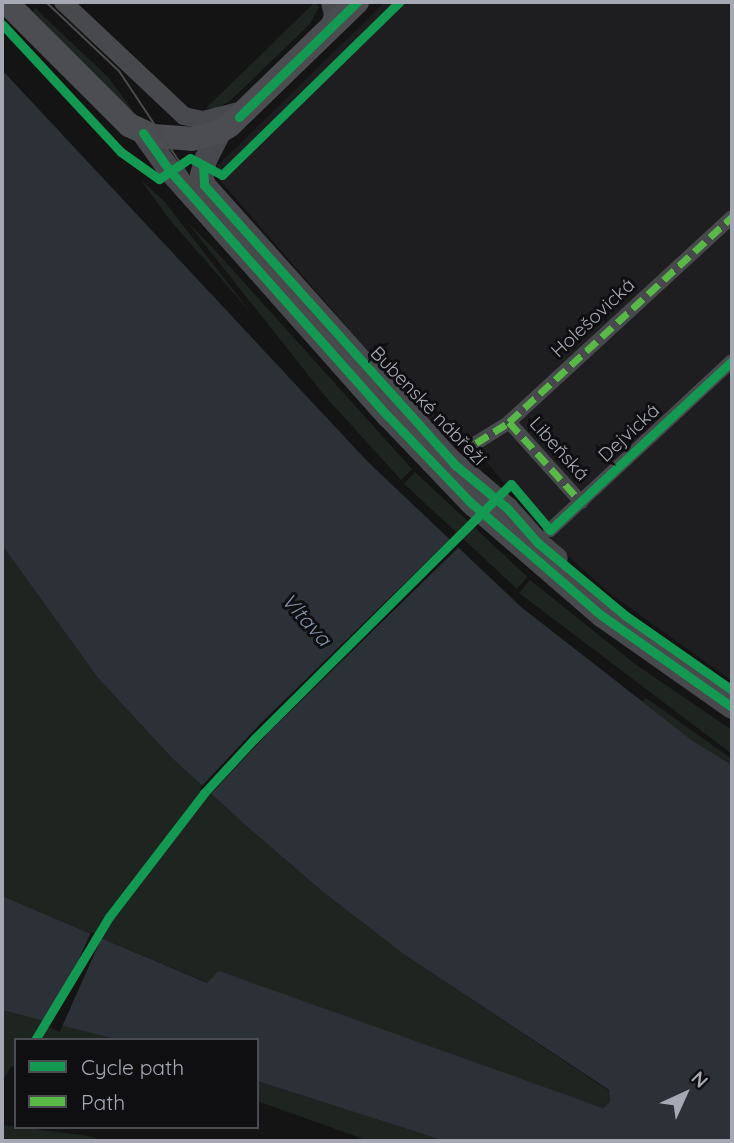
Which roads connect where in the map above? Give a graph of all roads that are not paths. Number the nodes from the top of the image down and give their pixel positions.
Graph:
1 (6, 2) edge
2 (63, 2) edge
3 (330, 2) edge
4 (357, 2) edge
5 (329, 29) junction
6 (250, 106) junction
7 (219, 132) junction
8 (143, 133) junction
9 (732, 217) edge
10 (732, 361) edge
11 (509, 422) junction
12 (476, 443) dead end
13 (580, 502) junction
14 (550, 530) dead end
15 (732, 690) edge
16 (732, 708) edge

1 - 8 main road
2 - 6 street
3 - 5 street
4 - 5 main road
5 - 6 main road
6 - 7 main road
7 - 8 main road
7 - 15 street, Bubenské nábřeží
8 - 16 street, Bubenské nábřeží
9 - 11 street, Holešovická
10 - 13 street, Dejvická
11 - 12 street, Holešovická
11 - 13 street, Libeňská
13 - 14 street, Dejvická

